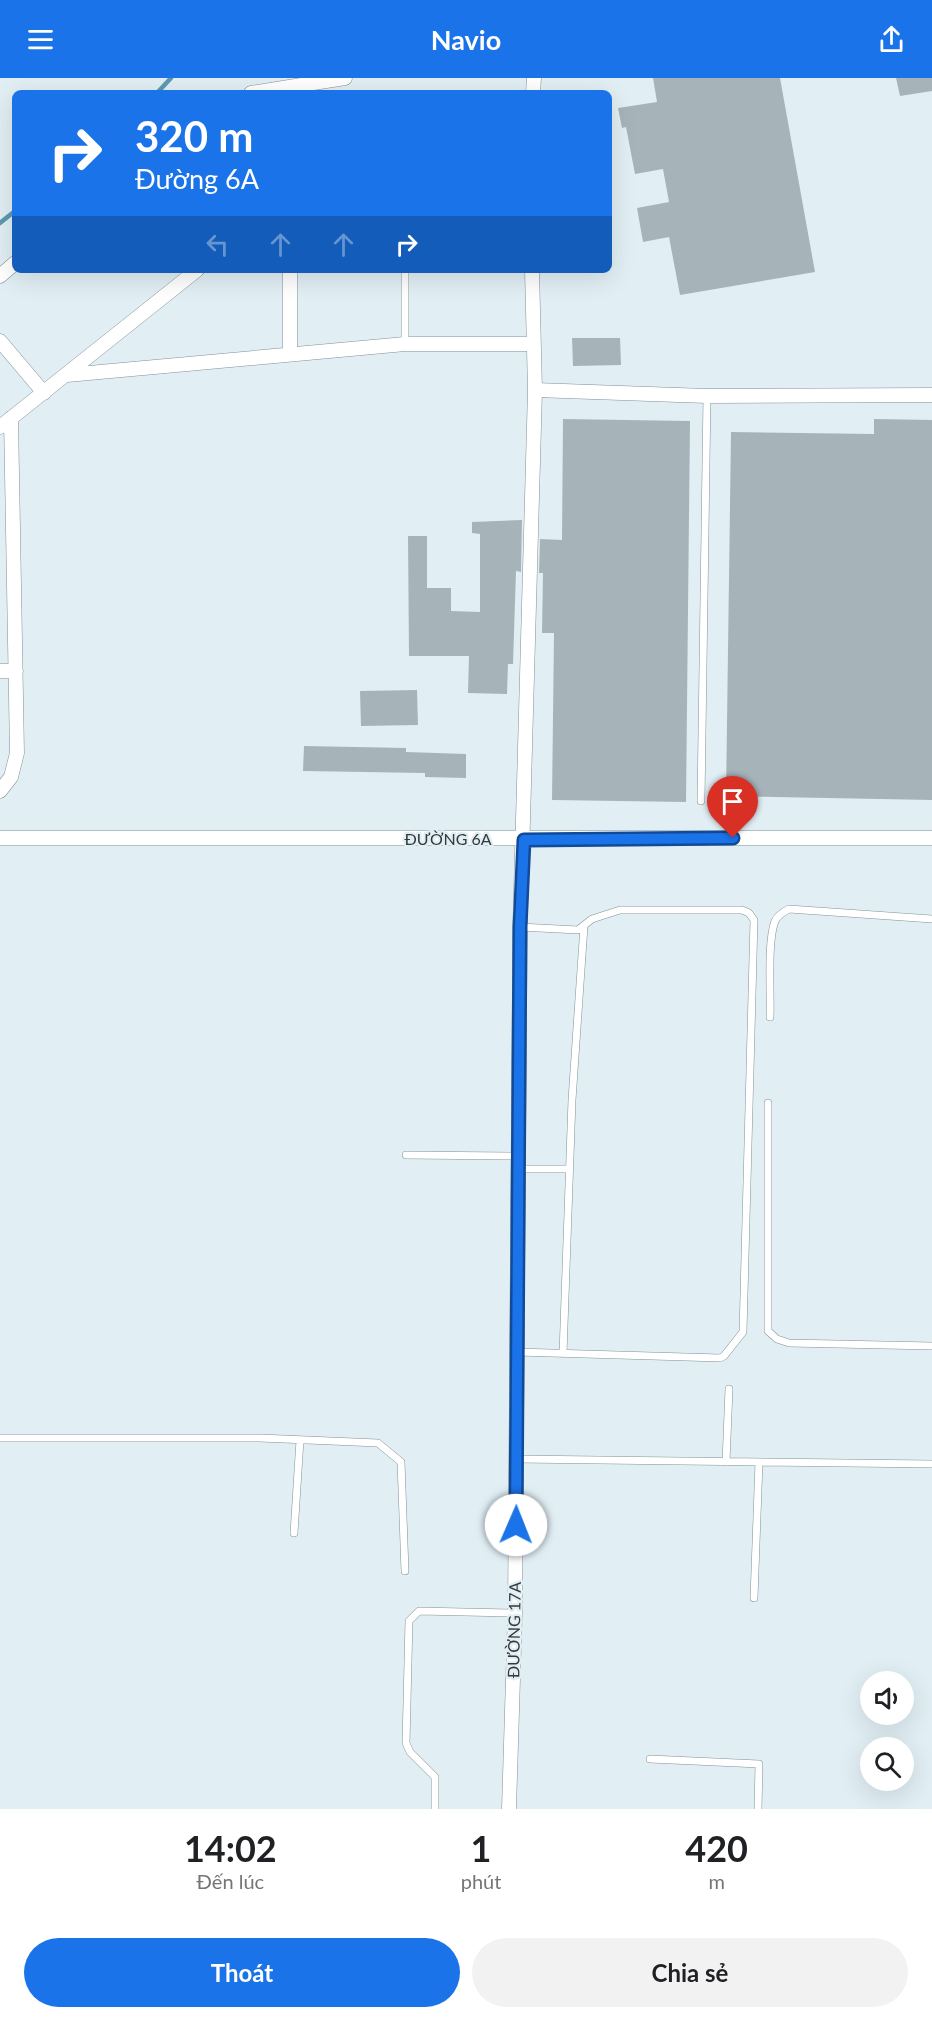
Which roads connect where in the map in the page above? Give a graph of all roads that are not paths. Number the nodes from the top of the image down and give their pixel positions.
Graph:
1 (345, 78) edge
2 (270, 90) edge
3 (12, 266) edge
4 (193, 273) edge
5 (290, 273) edge
6 (405, 273) edge
7 (532, 273) edge
8 (0, 276) edge
9 (0, 341) edge
10 (405, 344) junction
11 (533, 344) junction
12 (290, 352) junction
13 (67, 375) junction
14 (535, 390) junction
15 (44, 393) junction
16 (932, 395) edge
17 (707, 396) junction
18 (6, 423) edge
19 (0, 671) edge
20 (16, 671) junction
21 (0, 791) edge
22 (701, 801) dead end
23 (0, 838) edge
24 (932, 838) edge
25 (524, 840) junction
26 (932, 919) edge
27 (584, 926) junction
28 (520, 927) junction
29 (770, 1017) dead end
30 (768, 1103) dead end
31 (406, 1155) dead end
32 (520, 1162) junction
33 (569, 1168) junction
34 (932, 1346) edge
35 (517, 1352) junction
36 (564, 1354) junction
37 (729, 1389) dead end
38 (0, 1438) edge
39 (300, 1440) junction
40 (517, 1459) junction
41 (726, 1461) junction
42 (759, 1462) junction
43 (932, 1464) edge
44 (294, 1533) dead end
45 (405, 1570) dead end
46 (754, 1598) dead end
47 (515, 1612) junction
48 (650, 1759) dead end
49 (435, 1809) edge
50 (510, 1809) edge
51 (758, 1809) edge

1 - 2 street
3 - 8 street
4 - 13 street
5 - 12 street
6 - 10 lane
7 - 11 street, ĐƯỜNG 17A
9 - 15 street
10 - 11 street
10 - 12 street
11 - 14 street, ĐƯỜNG 17A
12 - 13 street
13 - 15 street
14 - 17 street
14 - 25 street, ĐƯỜNG 17A
15 - 18 street
16 - 17 street
17 - 22 lane
18 - 20 street
19 - 20 street
20 - 21 street
23 - 25 street, ĐƯỜNG 6A
24 - 25 street, ĐƯỜNG 6A
25 - 28 street, ĐƯỜNG 17A
26 - 29 lane
27 - 28 lane
27 - 33 lane
27 - 36 lane
28 - 32 street, ĐƯỜNG 17A
30 - 34 lane
31 - 32 lane
32 - 33 lane
32 - 35 street, ĐƯỜNG 17A
33 - 36 lane
35 - 36 lane
35 - 40 street, ĐƯỜNG 17A
37 - 41 lane
38 - 39 lane
39 - 44 lane
39 - 45 lane
40 - 41 lane
40 - 47 street, ĐƯỜNG 17A
41 - 42 lane
42 - 43 lane
42 - 46 lane
47 - 49 lane
47 - 50 street, ĐƯỜNG 17A
48 - 51 lane

